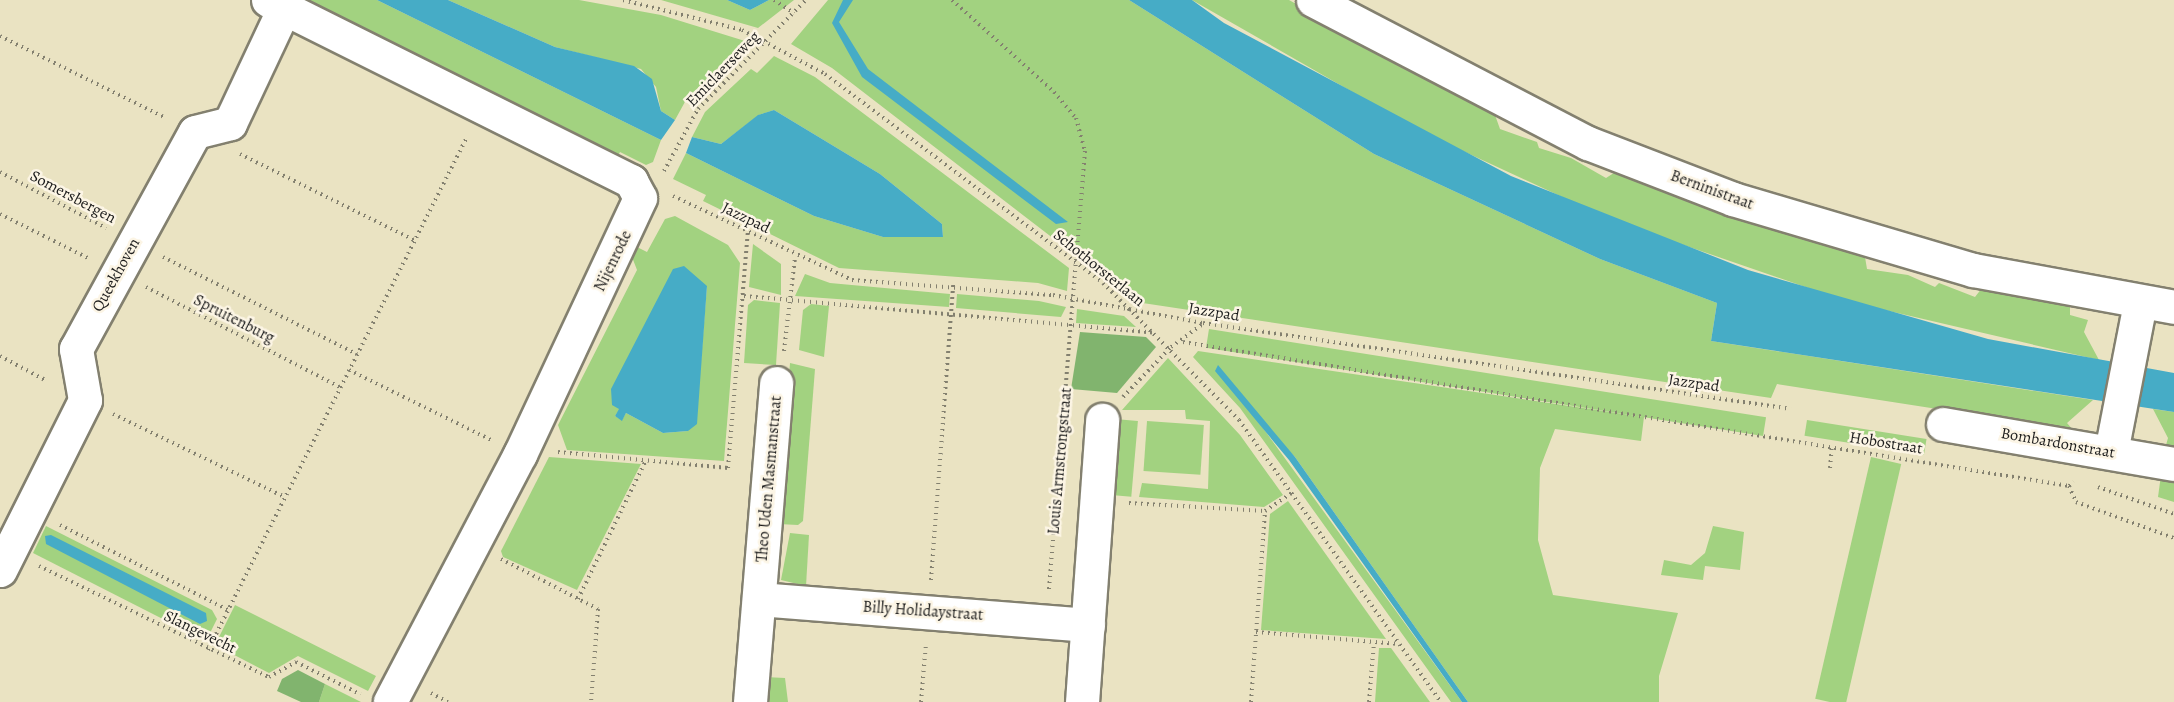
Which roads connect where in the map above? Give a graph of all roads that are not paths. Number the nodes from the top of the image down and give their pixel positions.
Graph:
1 (1313, 0) edge
2 (276, 4) edge
3 (1346, 8) edge
4 (2140, 303) junction
5 (2174, 307) edge
6 (776, 383) road end
7 (1102, 420) road end
8 (1942, 424) dead end
9 (2110, 452) junction
10 (2174, 464) edge
11 (6, 561) edge
12 (759, 599) junction
13 (1088, 625) junction
14 (380, 700) edge
15 (750, 702) edge
16 (1082, 702) edge

1 - 3 street, Berninistraat
2 - 11 street, Queekhoven
2 - 14 street, Nijenrode
3 - 4 street, Berninistraat
4 - 5 street, Berninistraat
4 - 9 street
6 - 12 street, Theo Uden Masmanstraat
7 - 13 street
8 - 9 street, Bombardonstraat
9 - 10 street, Bombardonstraat
12 - 13 street, Billy Holidaystraat
12 - 15 street, Theo Uden Masmanstraat
13 - 16 street

